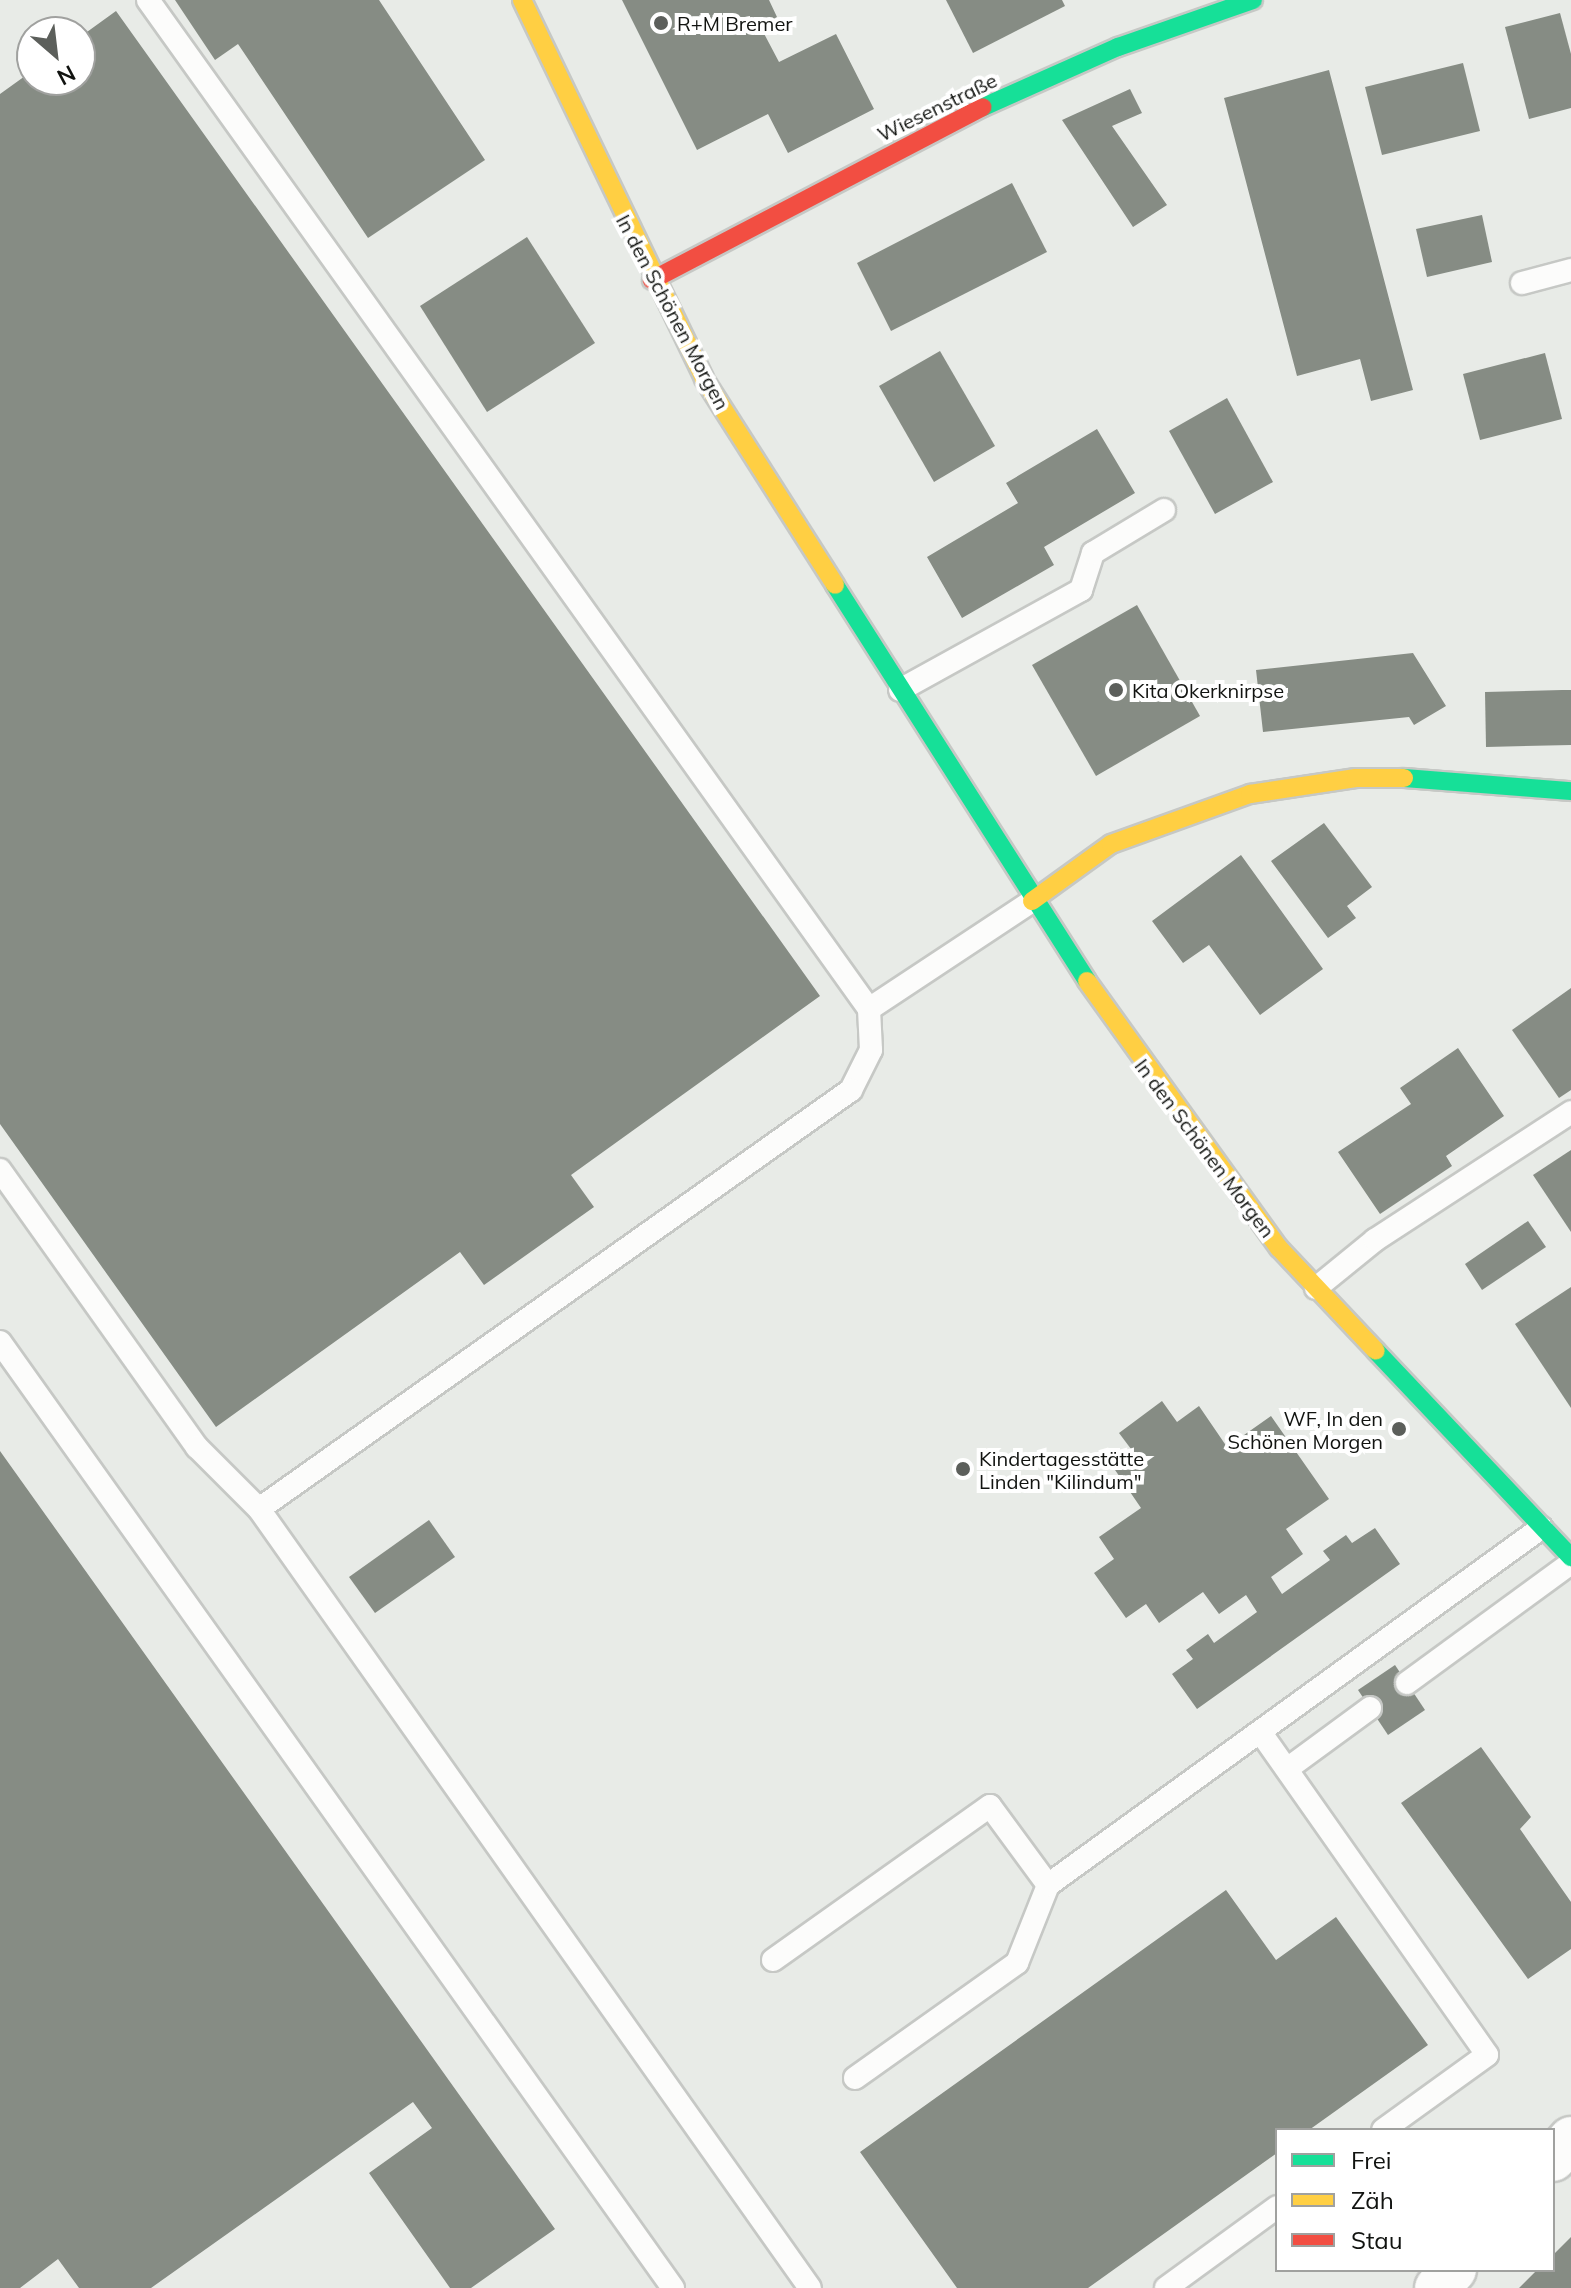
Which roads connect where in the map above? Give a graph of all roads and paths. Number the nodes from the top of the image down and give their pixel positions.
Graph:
1 (148, 0) edge
2 (522, 0) edge
3 (1253, 0) edge
4 (1571, 270) edge
5 (652, 280) junction
6 (1522, 283) dead end
7 (1164, 510) dead end
8 (900, 690) junction
9 (1571, 791) edge
10 (1032, 901) junction
11 (869, 1009) junction
12 (1571, 1112) edge
13 (0, 1170) edge
14 (1316, 1288) junction
15 (0, 1342) edge
16 (259, 1509) junction
17 (1541, 1528) junction
18 (1571, 1557) edge
19 (1571, 1563) edge
20 (1407, 1683) dead end
21 (1370, 1708) dead end
22 (1261, 1733) junction
23 (1287, 1769) junction
24 (1048, 1885) junction
25 (773, 1960) dead end
26 (855, 2078) dead end
27 (1386, 2128) edge
28 (1571, 2139) edge
29 (1555, 2157) edge
30 (1275, 2208) edge
31 (1452, 2272) edge
32 (673, 2288) edge
33 (810, 2288) edge
34 (1166, 2288) edge
35 (1437, 2288) edge

1 - 11 lane
2 - 5 street, In den Schönen Morgen
3 - 5 street, Wiesenstraße
4 - 6 lane
5 - 8 street, In den Schönen Morgen
7 - 8 lane
8 - 10 street, In den Schönen Morgen
9 - 10 street
10 - 11 lane
10 - 14 street, In den Schönen Morgen
11 - 16 lane
12 - 14 lane
13 - 16 lane
14 - 17 street, In den Schönen Morgen
15 - 32 lane
16 - 33 lane
17 - 18 street, In den Schönen Morgen
17 - 22 lane
19 - 20 lane
21 - 23 lane
22 - 23 lane
22 - 24 lane
23 - 27 lane
24 - 25 lane
24 - 26 lane
28 - 29 street
30 - 34 lane
31 - 35 street

